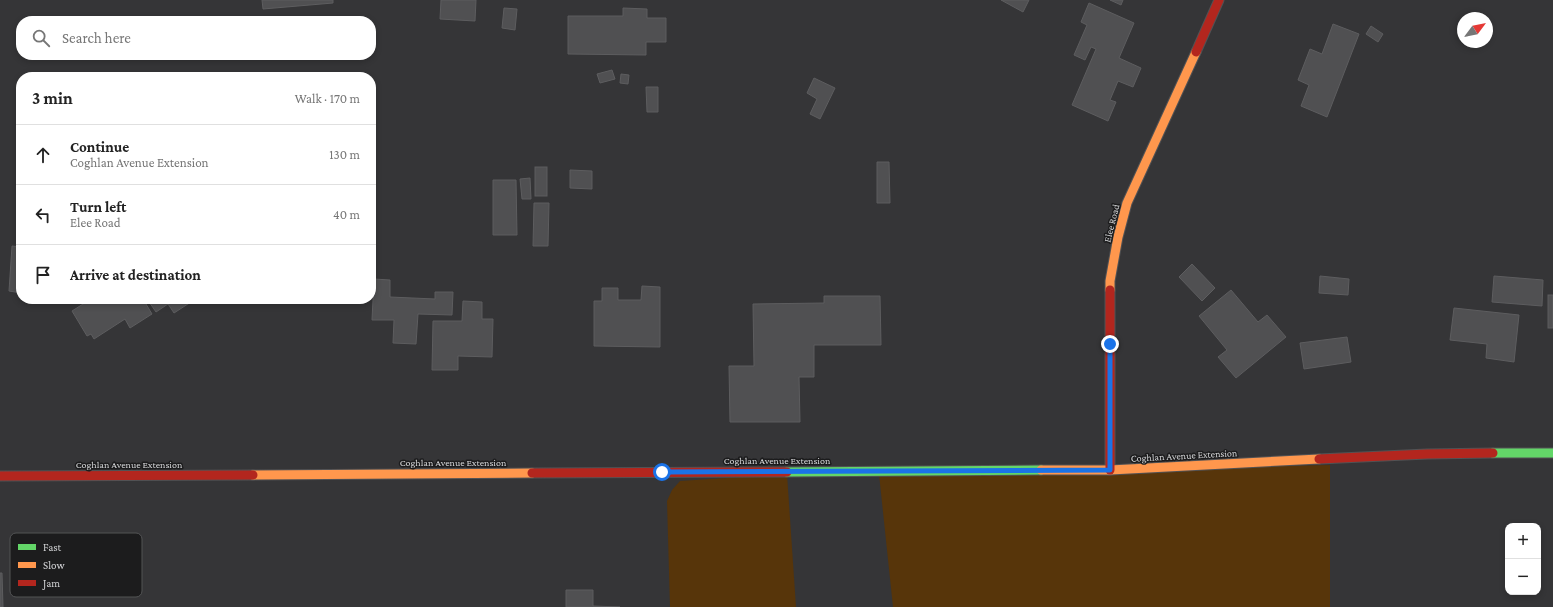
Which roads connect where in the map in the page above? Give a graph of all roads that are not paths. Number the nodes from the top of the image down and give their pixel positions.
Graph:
1 (1219, 0) edge
2 (1553, 453) edge
3 (1110, 470) junction
4 (0, 476) edge

1 - 3 street, Elee Road
2 - 3 street, Coghlan Avenue Extension
3 - 4 street, Coghlan Avenue Extension

